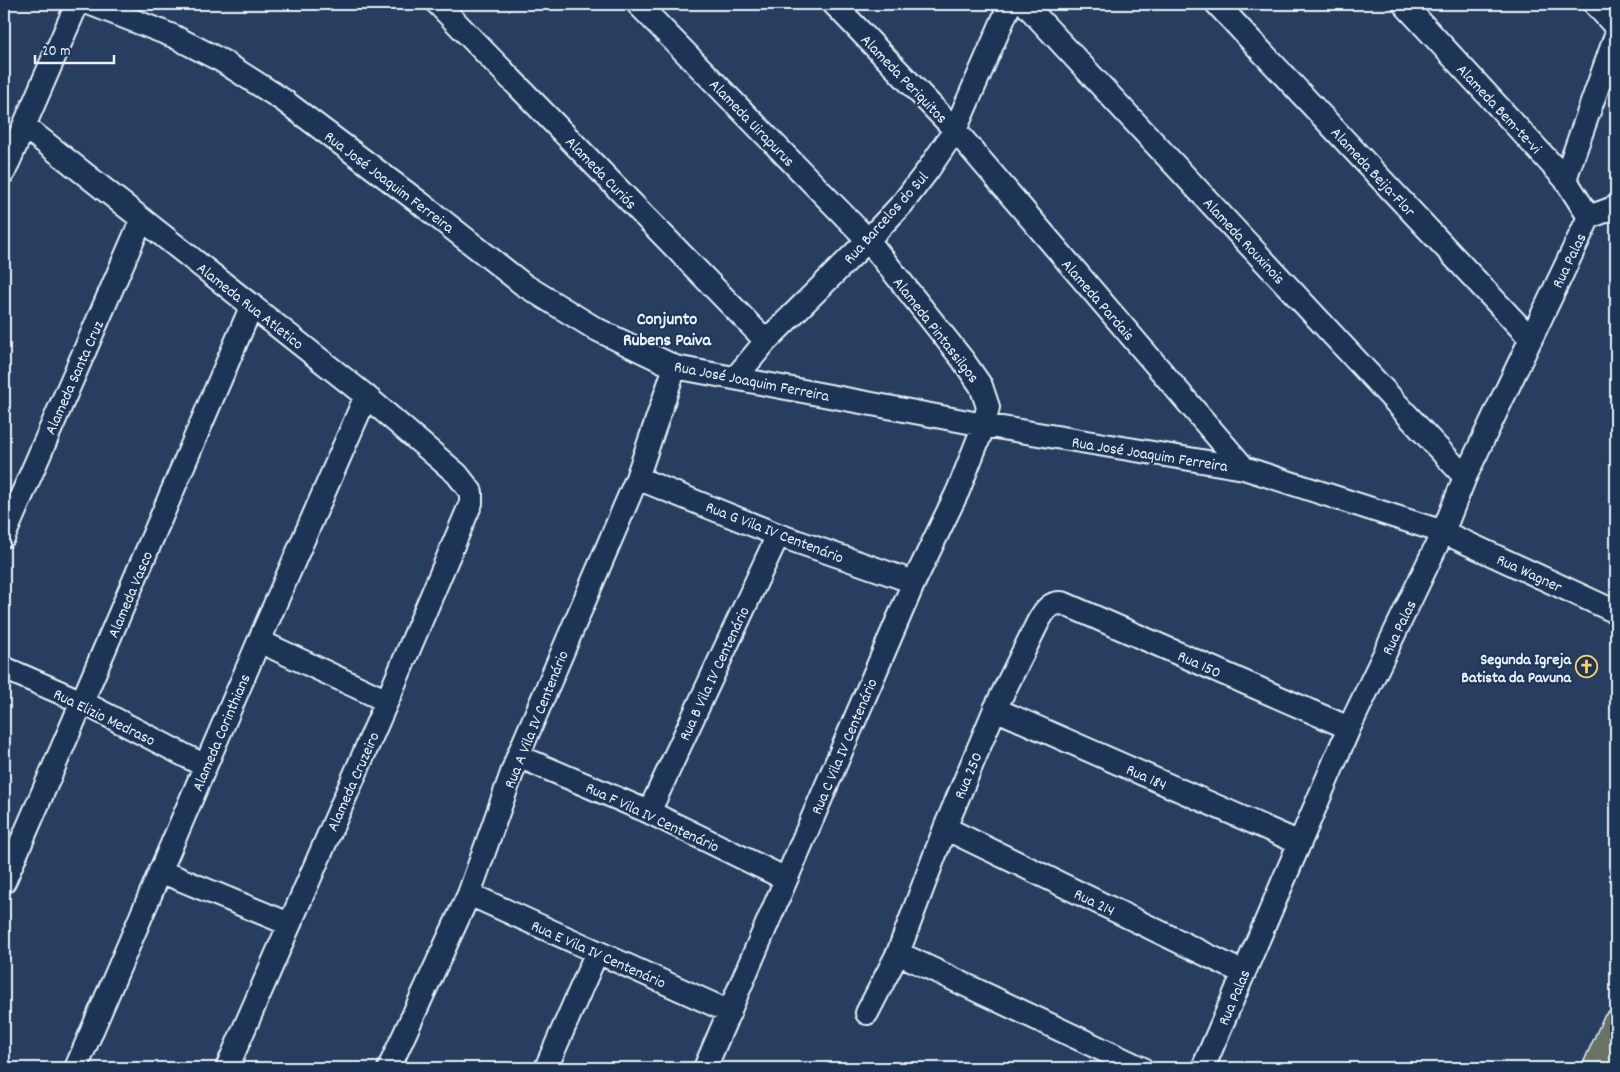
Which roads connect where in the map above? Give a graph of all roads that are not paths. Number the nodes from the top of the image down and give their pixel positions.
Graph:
1 (77, 4) edge
2 (91, 4) edge
3 (438, 4) edge
4 (638, 4) edge
5 (834, 4) edge
6 (1010, 4) edge
7 (1025, 4) edge
8 (1217, 4) edge
9 (1404, 4) edge
10 (1595, 4) edge
11 (1616, 27) edge
12 (1616, 35) edge
13 (24, 126) junction
14 (955, 130) junction
15 (4, 172) edge
16 (1565, 179) junction
17 (1616, 206) edge
18 (1589, 217) junction
19 (142, 218) junction
20 (868, 240) junction
21 (252, 305) junction
22 (1531, 339) junction
23 (766, 341) junction
24 (675, 367) junction
25 (736, 378) junction
26 (366, 396) junction
27 (984, 425) junction
28 (1244, 468) junction
29 (1465, 477) junction
30 (637, 478) junction
31 (470, 492) joint
32 (1443, 532) junction
33 (778, 535) junction
34 (4, 536) edge
35 (914, 582) junction
36 (1050, 605) joint
37 (1616, 612) edge
38 (259, 641) junction
39 (4, 668) edge
40 (387, 701) junction
41 (82, 702) junction
42 (995, 709) junction
43 (1349, 728) junction
44 (518, 756) junction
45 (206, 766) junction
46 (649, 812) junction
47 (945, 828) junction
48 (1300, 843) junction
49 (160, 871) junction
50 (786, 879) junction
51 (4, 882) edge
52 (469, 894) junction
53 (289, 924) junction
54 (597, 952) junction
55 (898, 953) junction
56 (1244, 973) junction
57 (730, 1012) junction
58 (867, 1013) dead end
59 (1616, 1025) edge
60 (76, 1068) edge
61 (227, 1068) edge
62 (389, 1068) edge
63 (546, 1068) edge
64 (705, 1068) edge
65 (1141, 1068) edge
66 (1203, 1068) edge
67 (1597, 1068) edge

1 - 13 street
2 - 24 street, Rua José Joaquim Ferreira
3 - 23 street, Alameda Curiós
4 - 20 street, Alameda Uirapurus
5 - 14 street, Alameda Periquitos
6 - 14 street, Rua Barcelos do Sul
7 - 29 street, Alameda Rouxinois
8 - 22 street, Alameda Beija-Flor
9 - 16 street, Alameda Bem-te-vi
10 - 11 street
12 - 16 street
13 - 15 street
13 - 19 street, Alameda Rua Atletico
14 - 20 street, Rua Barcelos do Sul
14 - 28 street, Alameda Pardais
16 - 18 street, Alameda Bem-te-vi
17 - 18 street, Rua Palas
18 - 22 street, Rua Palas
19 - 21 street, Alameda Rua Atletico
19 - 34 street, Alameda Santa Cruz
20 - 23 street, Rua Barcelos do Sul
20 - 27 street, Alameda Pintassilgos
21 - 26 street, Alameda Rua Atletico
21 - 41 street, Alameda Vasco
22 - 29 street, Rua Palas
23 - 25 street, Rua Barcelos do Sul
24 - 25 street, Rua José Joaquim Ferreira
24 - 30 street, Rua A Vila IV Centenário
25 - 27 street, Rua José Joaquim Ferreira
26 - 31 street, Alameda Rua Atletico
26 - 38 street, Alameda Corinthians
27 - 28 street, Rua José Joaquim Ferreira
27 - 35 street, Rua C Vila IV Centenário
28 - 32 street, Rua José Joaquim Ferreira
29 - 32 street, Rua Palas
30 - 33 street, Rua G Vila IV Centenário
30 - 44 street, Rua A Vila IV Centenário
31 - 40 street, Alameda Cruzeiro
32 - 37 street, Rua Wagner
32 - 43 street, Rua Palas
33 - 35 street, Rua G Vila IV Centenário
33 - 46 street, Rua B Vila IV Centenário
35 - 50 street, Rua C Vila IV Centenário
36 - 42 street, Rua 250
36 - 43 street, Rua 150
38 - 40 street
38 - 45 street, Alameda Corinthians
39 - 41 street, Rua Elizio Medraso
40 - 53 street, Alameda Cruzeiro
41 - 45 street, Rua Elizio Medraso
41 - 51 street, Alameda Vasco
42 - 47 street, Rua 250
42 - 48 street, Rua 184
43 - 48 street, Rua Palas
44 - 46 street, Rua F Vila IV Centenário
44 - 52 street, Rua A Vila IV Centenário
45 - 49 street, Alameda Corinthians
46 - 50 street, Rua F Vila IV Centenário
47 - 55 street, Rua 250
47 - 56 street, Rua 214
48 - 56 street, Rua Palas
49 - 53 street
49 - 60 street, Alameda Corinthians
50 - 57 street, Rua C Vila IV Centenário
52 - 54 street, Rua E Vila IV Centenário
52 - 62 street, Rua A Vila IV Centenário
53 - 61 street, Alameda Cruzeiro
54 - 57 street, Rua E Vila IV Centenário
54 - 63 street
55 - 58 street, Rua 250
55 - 65 street
56 - 66 street, Rua Palas
57 - 64 street, Rua C Vila IV Centenário
59 - 67 main road

